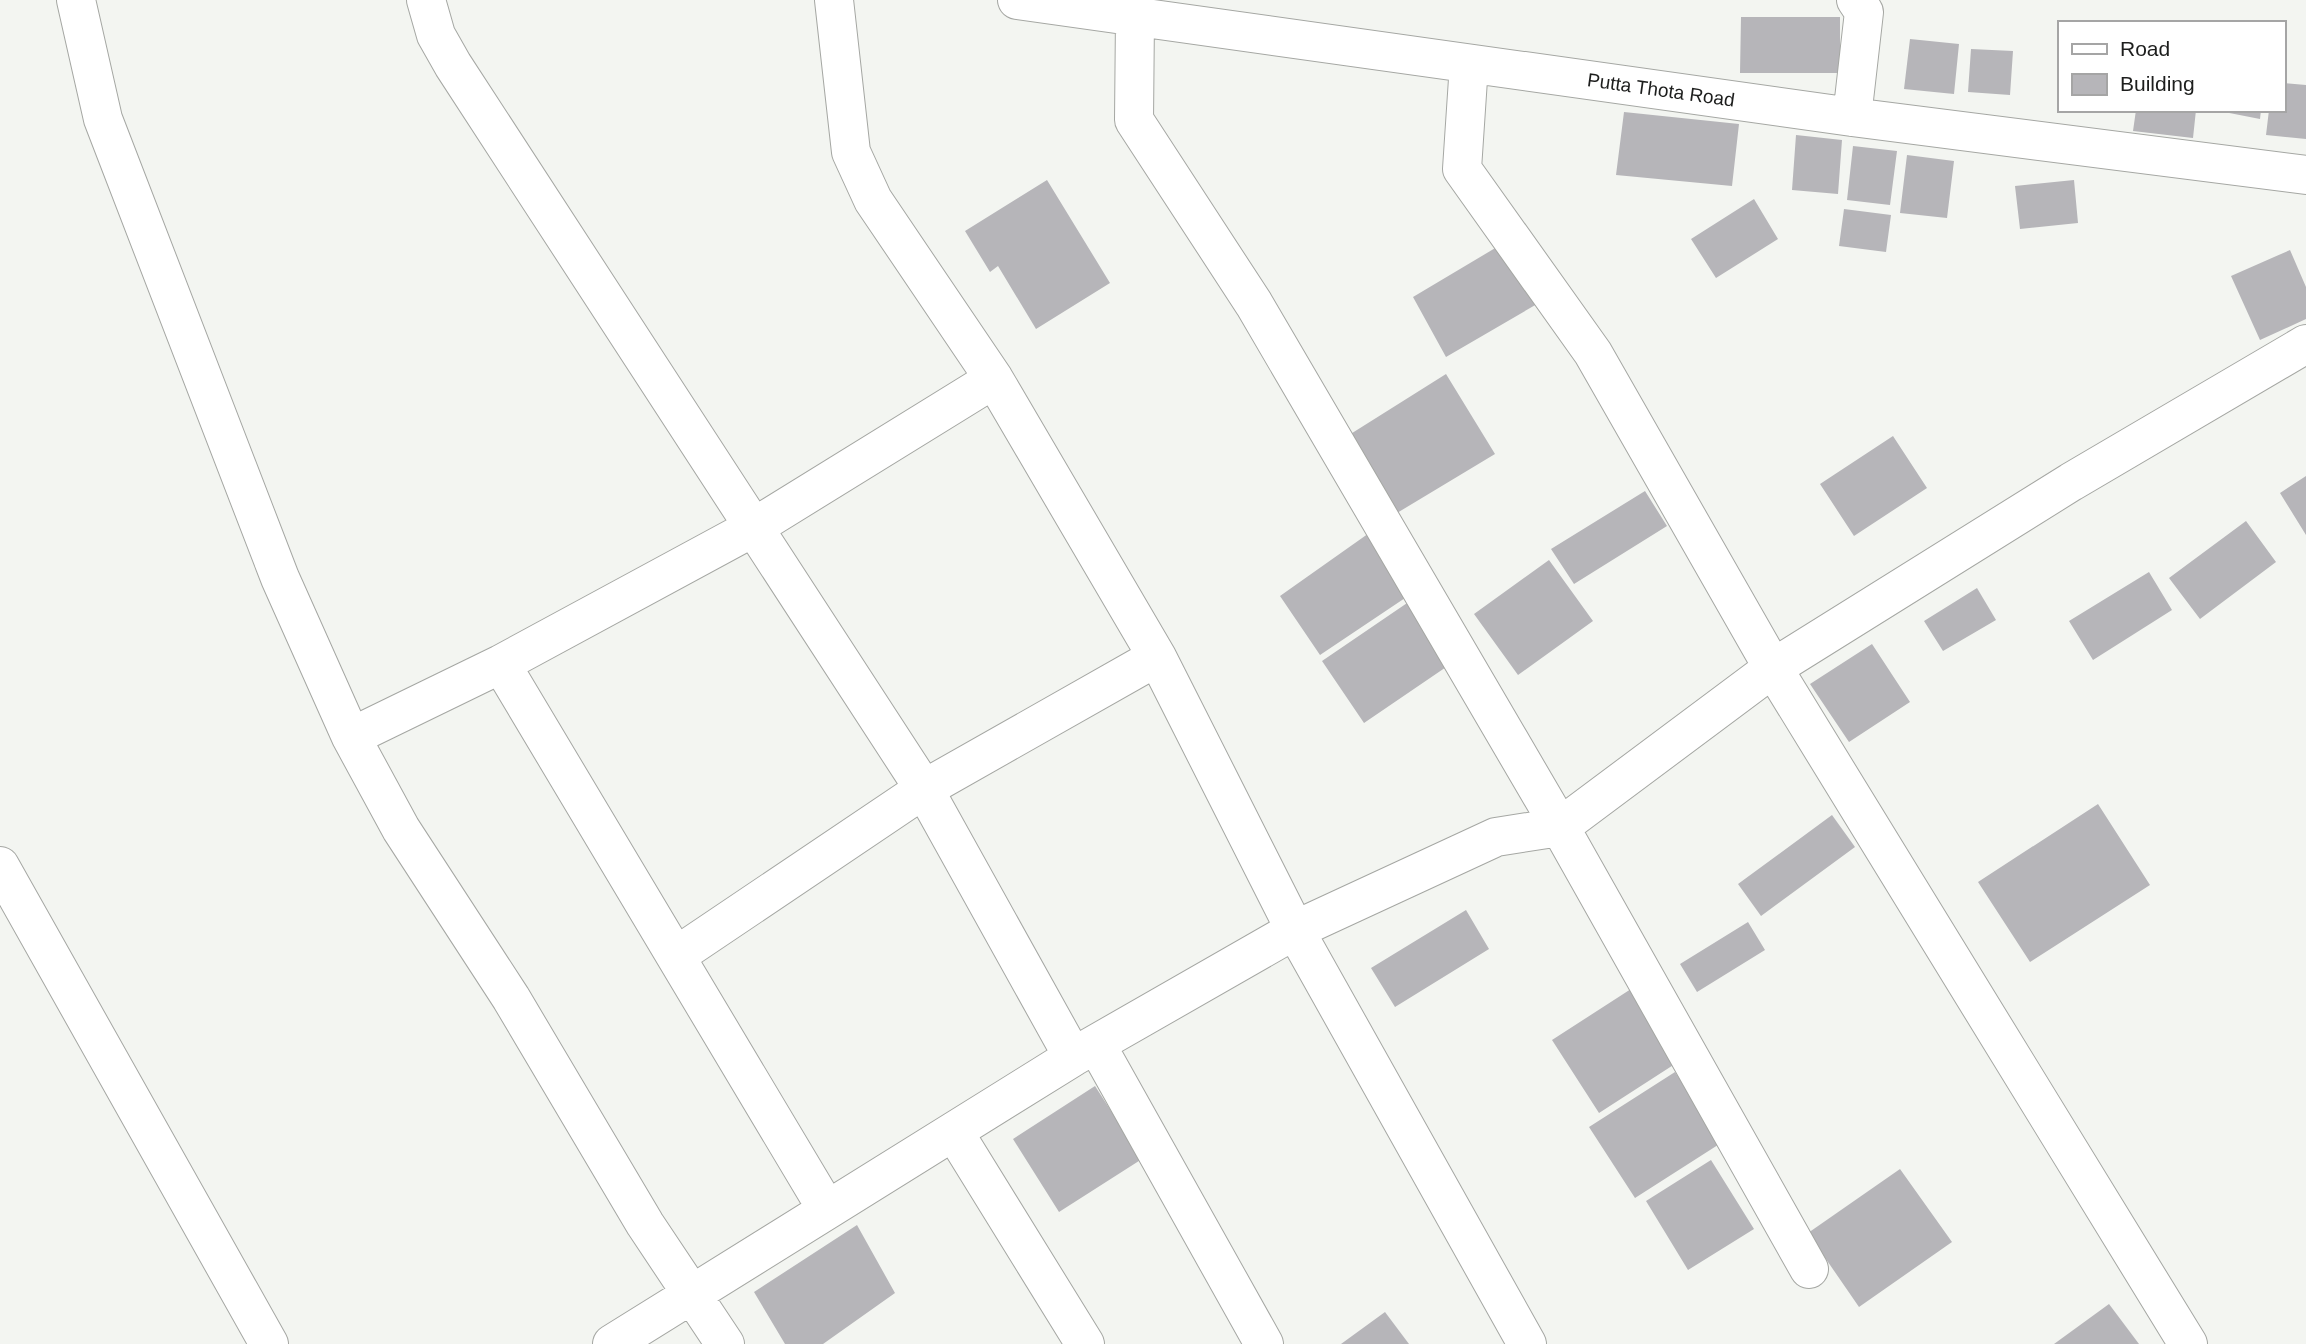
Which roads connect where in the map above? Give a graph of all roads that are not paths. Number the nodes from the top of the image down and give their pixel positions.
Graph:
1 (76, 0) edge
2 (426, 0) edge
3 (834, 0) edge
4 (1017, 0) edge
5 (1856, 0) edge
6 (1135, 17) junction
7 (1469, 64) junction
8 (1852, 117) junction
9 (2306, 175) edge
10 (2306, 344) edge
11 (994, 379) junction
12 (756, 526) junction
13 (1157, 657) junction
14 (501, 664) junction
15 (1773, 668) junction
16 (351, 737) junction
17 (924, 789) junction
18 (1560, 827) junction
19 (0, 866) edge
20 (1295, 930) junction
21 (676, 956) junction
22 (1084, 1051) junction
23 (954, 1132) junction
24 (826, 1208) junction
25 (1809, 1269) dead end
26 (692, 1297) junction
27 (269, 1344) edge
28 (612, 1344) edge
29 (725, 1344) edge
30 (1085, 1344) edge
31 (1264, 1344) edge
32 (1527, 1344) edge
33 (2188, 1344) edge

1 - 16 street
2 - 12 street
3 - 11 street
4 - 6 street, Putta Thota Road
5 - 8 street
6 - 7 street, Putta Thota Road
6 - 18 street
7 - 8 street, Putta Thota Road
7 - 15 street
8 - 9 street, Putta Thota Road
10 - 15 street
11 - 12 street
11 - 13 street
12 - 14 street
12 - 17 street
13 - 17 street
13 - 20 street
14 - 16 street
14 - 21 street
15 - 18 street
15 - 33 street
16 - 26 street
17 - 21 street
17 - 22 street
18 - 20 street
18 - 25 street
19 - 27 street
20 - 22 street
20 - 32 street
21 - 24 street
22 - 23 street
22 - 31 street
23 - 24 street
23 - 30 street
24 - 26 street
26 - 28 street
26 - 29 street

